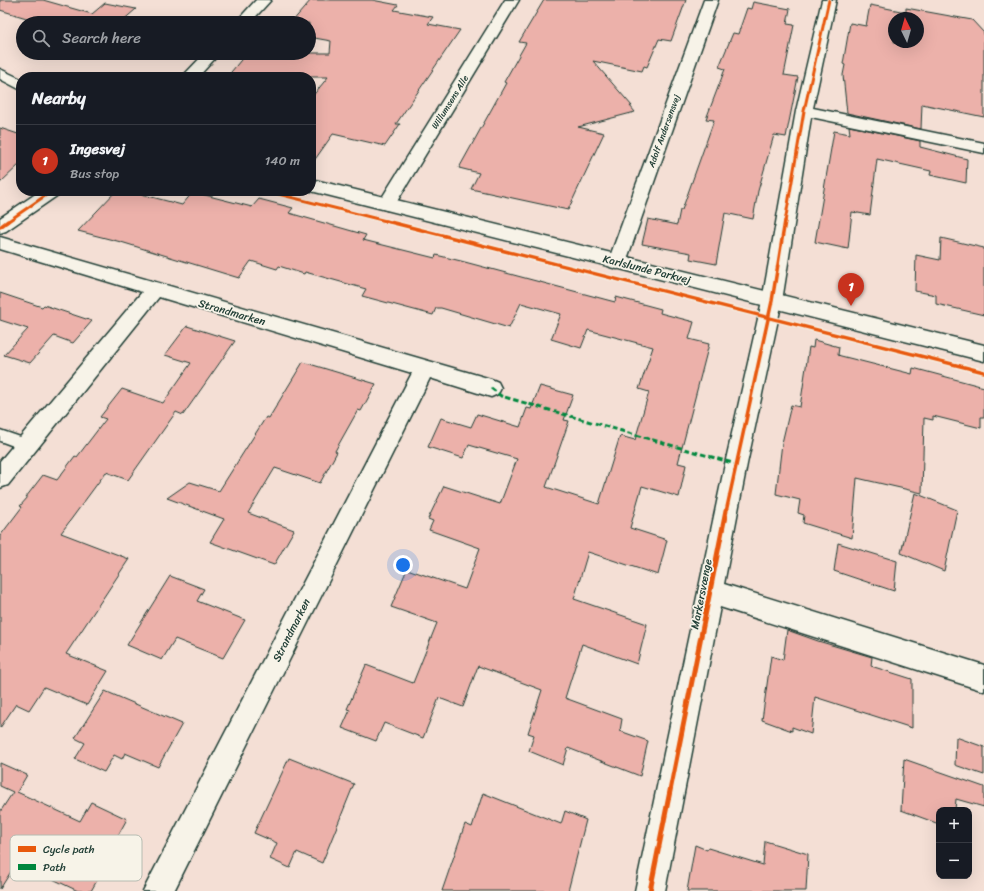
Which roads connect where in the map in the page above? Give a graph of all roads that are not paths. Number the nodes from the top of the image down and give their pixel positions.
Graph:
1 (264, 0) edge
2 (512, 0) edge
3 (712, 0) edge
4 (829, 0) edge
5 (249, 16) edge
6 (206, 60) edge
7 (195, 72) edge
8 (0, 73) edge
9 (16, 82) edge
10 (804, 111) junction
11 (984, 148) edge
12 (316, 186) edge
13 (45, 196) edge
14 (387, 204) junction
15 (0, 227) edge
16 (0, 243) edge
17 (617, 262) junction
18 (155, 289) junction
19 (772, 300) junction
20 (984, 353) edge
21 (425, 368) junction
22 (492, 388) dead end
23 (0, 435) edge
24 (27, 445) junction
25 (0, 478) edge
26 (710, 592) junction
27 (984, 678) edge
28 (158, 891) edge
29 (650, 891) edge

1 - 5 street
2 - 14 street, Willumsens Alle
3 - 17 street, Adolf Andersensvej
4 - 10 street, Markersvænge
6 - 7 street
8 - 9 street
10 - 11 street
10 - 19 street, Markersvænge
12 - 14 street, Karlslunde Parkvej
13 - 15 street
14 - 17 street, Karlslunde Parkvej
16 - 18 street, Strandmarken
17 - 19 street, Karlslunde Parkvej
18 - 21 street, Strandmarken
18 - 24 street
19 - 20 street, Karlslunde Parkvej
19 - 26 street, Markersvænge
21 - 22 street, Strandmarken
21 - 28 street, Strandmarken
23 - 24 lane
24 - 25 street
26 - 27 street, Markersvænge
26 - 29 street, Markersvænge

